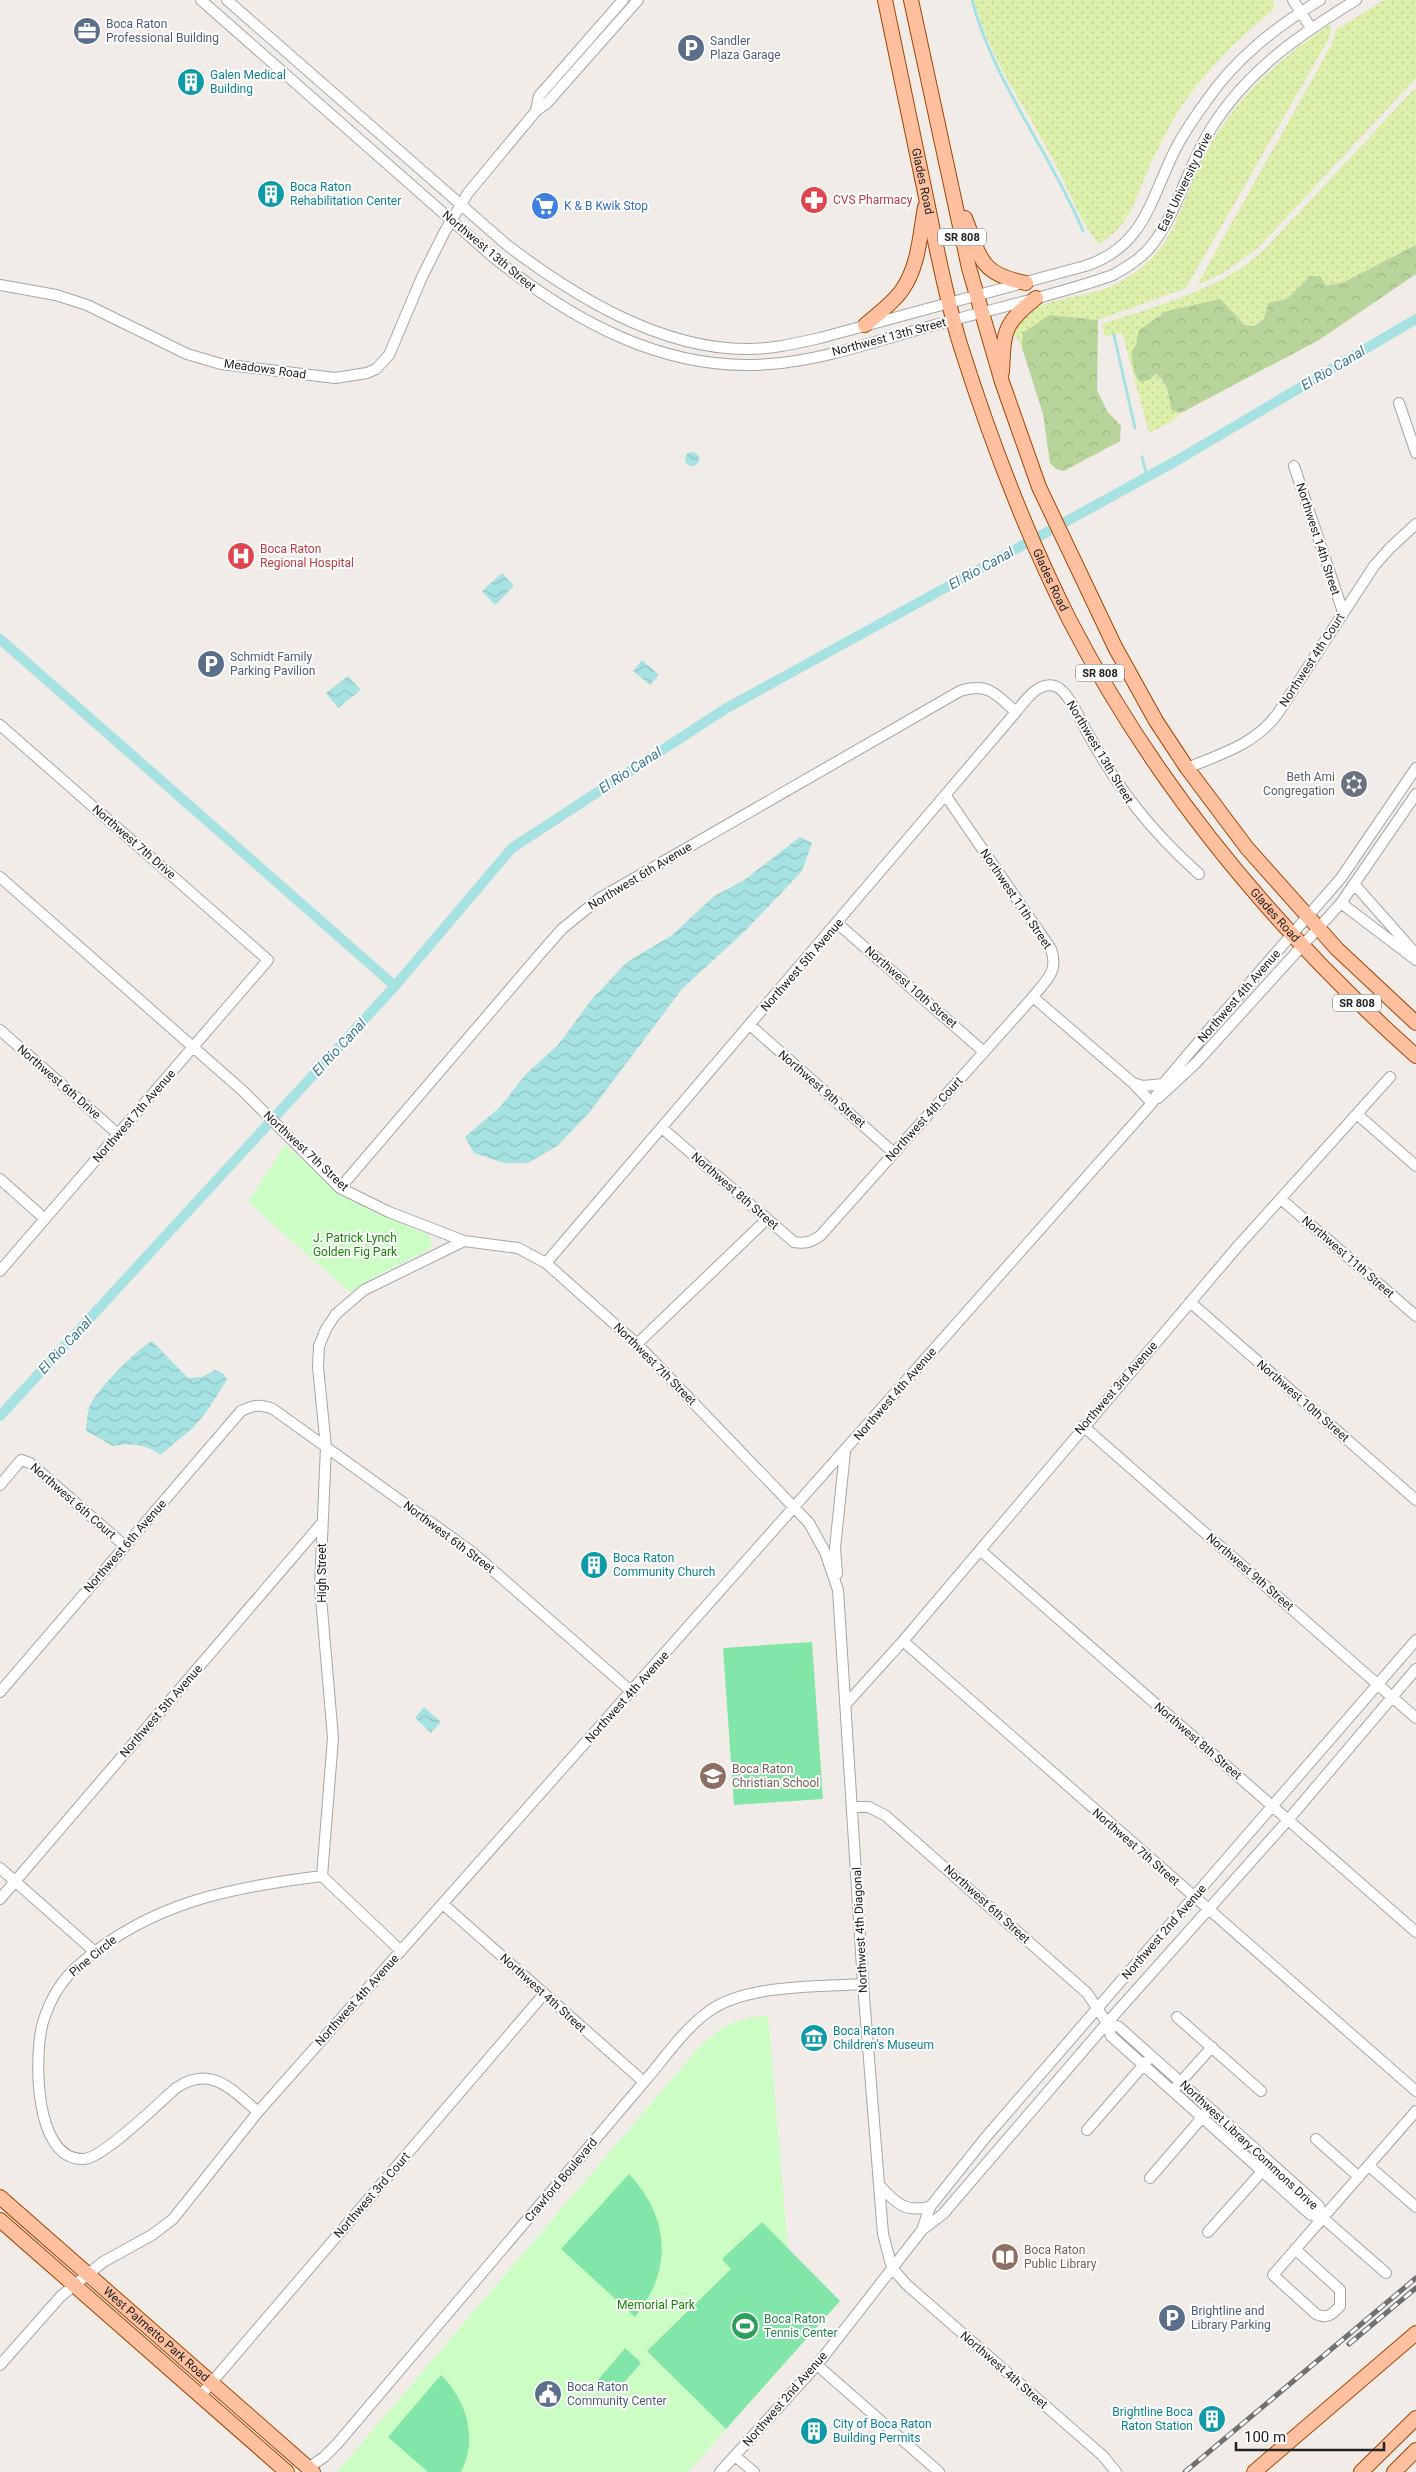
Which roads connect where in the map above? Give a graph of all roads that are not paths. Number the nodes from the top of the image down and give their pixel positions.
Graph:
1 (201, 0) edge
2 (227, 0) edge
3 (623, 0) edge
4 (638, 0) edge
5 (885, 0) edge
6 (1293, 0) edge
7 (1320, 0) edge
8 (1356, 0) edge
9 (910, 3) edge
10 (1301, 12) junction
11 (1311, 28) junction
12 (536, 111) junction
13 (949, 178) junction
14 (927, 199) junction
15 (461, 205) junction
16 (451, 220) junction
17 (1026, 283) junction
18 (0, 284) edge
19 (977, 295) junction
20 (1036, 298) junction
21 (949, 302) junction
22 (982, 313) junction
23 (954, 320) junction
24 (866, 325) junction
25 (1002, 382) junction
26 (1399, 403) dead end
27 (1416, 453) edge
28 (1294, 466) dead end
29 (1416, 524) edge
30 (1342, 612) junction
31 (1063, 694) joint
32 (1016, 712) junction
33 (0, 725) edge
34 (1187, 768) junction
35 (1416, 768) edge
36 (1416, 794) edge
37 (946, 796) junction
38 (1199, 874) dead end
39 (0, 877) edge
40 (1355, 885) junction
41 (1341, 903) junction
42 (1308, 916) junction
43 (837, 923) junction
44 (1319, 928) junction
45 (1292, 935) junction
46 (1302, 946) junction
47 (1416, 954) edge
48 (268, 960) joint
49 (1416, 960) edge
50 (1034, 997) junction
51 (1416, 1023) edge
52 (750, 1025) junction
53 (0, 1030) edge
54 (193, 1047) junction
55 (984, 1052) junction
56 (1416, 1056) edge
57 (1390, 1076) dead end
58 (1133, 1084) junction
59 (1163, 1084) junction
60 (1152, 1103) junction
61 (1358, 1115) junction
62 (662, 1128) junction
63 (118, 1134) junction
64 (894, 1153) junction
65 (1416, 1166) edge
66 (0, 1179) edge
67 (340, 1188) junction
68 (1281, 1199) junction
69 (45, 1219) junction
70 (767, 1219) junction
71 (464, 1241) junction
72 (814, 1241) joint
73 (546, 1263) junction
74 (0, 1271) edge
75 (1190, 1302) junction
76 (1416, 1316) edge
77 (638, 1344) junction
78 (253, 1405) joint
79 (1083, 1426) junction
80 (326, 1447) junction
81 (845, 1452) junction
82 (0, 1485) edge
83 (1416, 1500) edge
84 (796, 1507) junction
85 (322, 1523) junction
86 (125, 1546) junction
87 (980, 1550) junction
88 (838, 1590) junction
89 (1416, 1640) edge
90 (903, 1641) junction
91 (1416, 1669) edge
92 (1378, 1684) junction
93 (0, 1692) edge
94 (632, 1692) junction
95 (1392, 1697) junction
96 (846, 1704) junction
97 (1416, 1718) edge
98 (853, 1807) junction
99 (1274, 1807) junction
100 (1288, 1820) junction
101 (0, 1868) edge
102 (322, 1876) junction
103 (15, 1881) junction
104 (1194, 1897) junction
105 (0, 1899) edge
106 (443, 1904) junction
107 (1207, 1910) junction
108 (1416, 1932) edge
109 (401, 1951) junction
110 (95, 1952) junction
111 (863, 1984) junction
112 (544, 1994) junction
113 (1098, 2008) junction
114 (1178, 2017) dead end
115 (1107, 2022) junction
116 (1212, 2047) junction
117 (1151, 2056) junction
118 (1143, 2066) junction
119 (644, 2082) junction
120 (1180, 2083) junction
121 (1261, 2091) dead end
122 (1416, 2091) edge
123 (1172, 2092) junction
124 (1210, 2108) junction
125 (1416, 2111) edge
126 (258, 2112) junction
127 (1202, 2118) junction
128 (1087, 2130) dead end
129 (1316, 2139) dead end
130 (1270, 2162) junction
131 (1368, 2166) junction
132 (1262, 2171) junction
133 (1359, 2177) junction
134 (1150, 2178) dead end
135 (881, 2187) junction
136 (0, 2197) edge
137 (930, 2207) junction
138 (1416, 2207) edge
139 (1323, 2218) junction
140 (0, 2220) edge
141 (922, 2230) junction
142 (1208, 2232) dead end
143 (1295, 2249) junction
144 (892, 2268) junction
145 (1386, 2273) dead end
146 (88, 2274) junction
147 (74, 2285) junction
148 (1416, 2333) edge
149 (817, 2364) junction
150 (0, 2365) edge
151 (211, 2383) junction
152 (200, 2396) junction
153 (1416, 2418) edge
154 (1416, 2450) edge
155 (269, 2456) junction
156 (735, 2456) junction
157 (310, 2470) edge
158 (1115, 2470) edge
159 (287, 2472) edge
160 (720, 2472) edge
161 (754, 2472) edge
162 (939, 2472) edge
163 (1254, 2472) edge
164 (1361, 2472) edge
165 (1394, 2472) edge

1 - 16 street, Northwest 13th Street
2 - 15 street, Northwest 13th Street
3 - 12 street
4 - 12 street
5 - 14 main road, Glades Road / SR 808
6 - 10 street
7 - 10 street, East University Drive
8 - 11 street, East University Drive
9 - 13 main road, Glades Road / SR 808
10 - 11 street
10 - 17 street, East University Drive
11 - 20 street, East University Drive
12 - 15 street
13 - 17 main road
13 - 19 main road, Glades Road / SR 808
14 - 21 main road, Glades Road / SR 808
14 - 24 main road
15 - 16 street
15 - 24 street, Northwest 13th Street
16 - 18 street, Meadows Road
16 - 23 street, Northwest 13th Street
17 - 19 street, East University Drive
19 - 21 street, East University Drive
19 - 22 main road, Glades Road / SR 808
20 - 22 street, East University Drive
20 - 25 main road
21 - 23 main road, Glades Road / SR 808
21 - 24 street, Northwest 13th Street
22 - 23 street, East University Drive
22 - 25 main road, Glades Road / SR 808
23 - 45 main road, Glades Road / SR 808
25 - 34 main road, Glades Road / SR 808
26 - 27 street
28 - 30 street, Northwest 14th Street
29 - 30 street, Northwest 4th Court
30 - 34 street, Northwest 4th Court
31 - 32 street, Northwest 5th Avenue
31 - 38 street, Northwest 13th Street
32 - 37 street, Northwest 5th Avenue
32 - 67 street, Northwest 6th Avenue
33 - 48 street, Northwest 7th Drive
34 - 42 main road, Glades Road / SR 808
35 - 42 street, Northwest 4th Avenue
36 - 40 street, Northwest 4th Avenue
37 - 43 street, Northwest 5th Avenue
37 - 50 street, Northwest 11th Street
39 - 54 street, Northwest 7th Street
40 - 41 street, Northwest 4th Avenue
40 - 47 street
41 - 44 street, Northwest 4th Avenue
41 - 49 street
42 - 44 main road, Glades Road / SR 808
42 - 45 street, Northwest 4th Avenue
43 - 52 street, Northwest 5th Avenue
43 - 55 street, Northwest 10th Street
44 - 46 street, Northwest 4th Avenue
44 - 51 main road, Glades Road / SR 808
45 - 46 main road, Glades Road / SR 808
45 - 59 street, Northwest 4th Avenue
46 - 56 main road, Glades Road / SR 808
46 - 60 street, Northwest 4th Avenue
48 - 54 street, Northwest 7th Avenue
50 - 55 street, Northwest 4th Court
50 - 58 street
52 - 62 street, Northwest 5th Avenue
52 - 64 street, Northwest 9th Street
53 - 63 street, Northwest 6th Drive
54 - 63 street, Northwest 7th Avenue
54 - 67 street, Northwest 7th Street
55 - 64 street, Northwest 4th Court
57 - 61 street, Northwest 3rd Avenue
58 - 59 street
58 - 60 street
59 - 60 street, Northwest 4th Avenue
60 - 81 street, Northwest 4th Avenue
61 - 65 street
61 - 68 street, Northwest 3rd Avenue
62 - 70 street, Northwest 8th Street
62 - 73 street, Northwest 5th Avenue
63 - 69 street, Northwest 7th Avenue
64 - 72 street, Northwest 4th Court
66 - 69 street
67 - 71 street, Northwest 7th Street
68 - 75 street, Northwest 3rd Avenue
68 - 76 street, Northwest 11th Street
69 - 74 street, Northwest 7th Avenue
70 - 72 street, Northwest 8th Street
70 - 77 street
71 - 73 street, Northwest 7th Street
71 - 80 street, High Street
73 - 77 street, Northwest 7th Street
75 - 79 street, Northwest 3rd Avenue
75 - 83 street, Northwest 10th Street
77 - 84 street, Northwest 7th Street
78 - 80 street, Northwest 6th Street
78 - 86 street, Northwest 6th Avenue
79 - 87 street, Northwest 3rd Avenue
79 - 92 street, Northwest 9th Street
80 - 85 street, High Street
80 - 94 street, Northwest 6th Street
81 - 84 street, Northwest 4th Avenue
81 - 88 street, Northwest 4th Diagonal
82 - 86 street, Northwest 6th Court
84 - 88 street, Northwest 4th Diagonal
84 - 94 street, Northwest 4th Avenue
85 - 102 street, High Street
85 - 103 street, Northwest 5th Avenue
86 - 93 street, Northwest 6th Avenue
87 - 90 street, Northwest 3rd Avenue
87 - 99 street, Northwest 8th Street
88 - 96 street, Northwest 4th Diagonal
89 - 92 street, Northwest 2nd Avenue
90 - 96 street, Northwest 3rd Avenue
90 - 104 street, Northwest 7th Street
91 - 95 street, Northwest 2nd Avenue
92 - 95 street, Northwest 9th Street
92 - 99 street, Northwest 2nd Avenue
94 - 106 street, Northwest 4th Avenue
95 - 97 street, Northwest 9th Street
95 - 100 street, Northwest 2nd Avenue
96 - 98 street, Northwest 4th Diagonal
98 - 111 street, Northwest 4th Diagonal
98 - 113 street, Northwest 6th Street
99 - 100 street, Northwest 8th Street
99 - 104 street, Northwest 2nd Avenue
100 - 107 street, Northwest 2nd Avenue
100 - 108 street, Northwest 8th Street
101 - 103 street
102 - 109 street
102 - 110 street, Pine Circle
103 - 105 street, Northwest 5th Avenue
103 - 110 street
104 - 107 street, Northwest 7th Street
104 - 113 street, Northwest 2nd Avenue
106 - 109 street, Northwest 4th Avenue
106 - 112 street, Northwest 4th Street
107 - 115 street, Northwest 2nd Avenue
107 - 122 street, Northwest 7th Street
109 - 126 street, Northwest 4th Avenue
110 - 126 street, Pine Circle
111 - 119 street, Crawford Boulevard
111 - 135 street, Northwest 4th Diagonal
112 - 119 street, Northwest 4th Street
112 - 151 street, Northwest 3rd Court
113 - 115 street, Northwest 6th Street
113 - 137 street, Northwest 2nd Avenue
114 - 116 street
115 - 117 street, Northwest Library Commons Drive
115 - 118 street, Northwest Library Commons Drive
115 - 141 street, Northwest 2nd Avenue
116 - 120 street
116 - 121 street
117 - 118 street
117 - 120 street, Northwest Library Commons Drive
118 - 123 street, Northwest Library Commons Drive
118 - 128 street
119 - 157 street, Crawford Boulevard
120 - 123 street
120 - 124 street, Northwest Library Commons Drive
123 - 127 street, Northwest Library Commons Drive
124 - 127 street
124 - 130 street, Northwest Library Commons Drive
125 - 131 street
126 - 146 street, Northwest 4th Avenue
127 - 132 street, Northwest Library Commons Drive
127 - 134 street
129 - 133 street
130 - 132 street
130 - 139 street, Northwest Library Commons Drive
131 - 133 street
131 - 138 street
132 - 139 street, Northwest Library Commons Drive
132 - 142 street
133 - 139 street
135 - 137 street
135 - 144 street, Northwest 4th Diagonal
136 - 146 main road, West Palmetto Park Road
137 - 141 street, Northwest 2nd Avenue
139 - 143 street
139 - 145 street
140 - 147 main road, West Palmetto Park Road
141 - 144 street, Northwest 2nd Avenue
143 - 143 street
144 - 149 street, Northwest 2nd Avenue
144 - 158 street, Northwest 4th Street
146 - 147 street, Northwest 4th Avenue
146 - 151 main road, West Palmetto Park Road
147 - 150 street, Northwest 4th Avenue
147 - 152 main road, West Palmetto Park Road
148 - 163 main road
149 - 156 street, Northwest 2nd Avenue
149 - 162 street
151 - 152 street, Northwest 3rd Court
151 - 157 main road, West Palmetto Park Road
152 - 155 main road, West Palmetto Park Road
153 - 164 main road
154 - 165 main road
155 - 157 main road
155 - 159 main road, West Palmetto Park Road
156 - 160 street, Northwest 2nd Avenue
156 - 161 street

